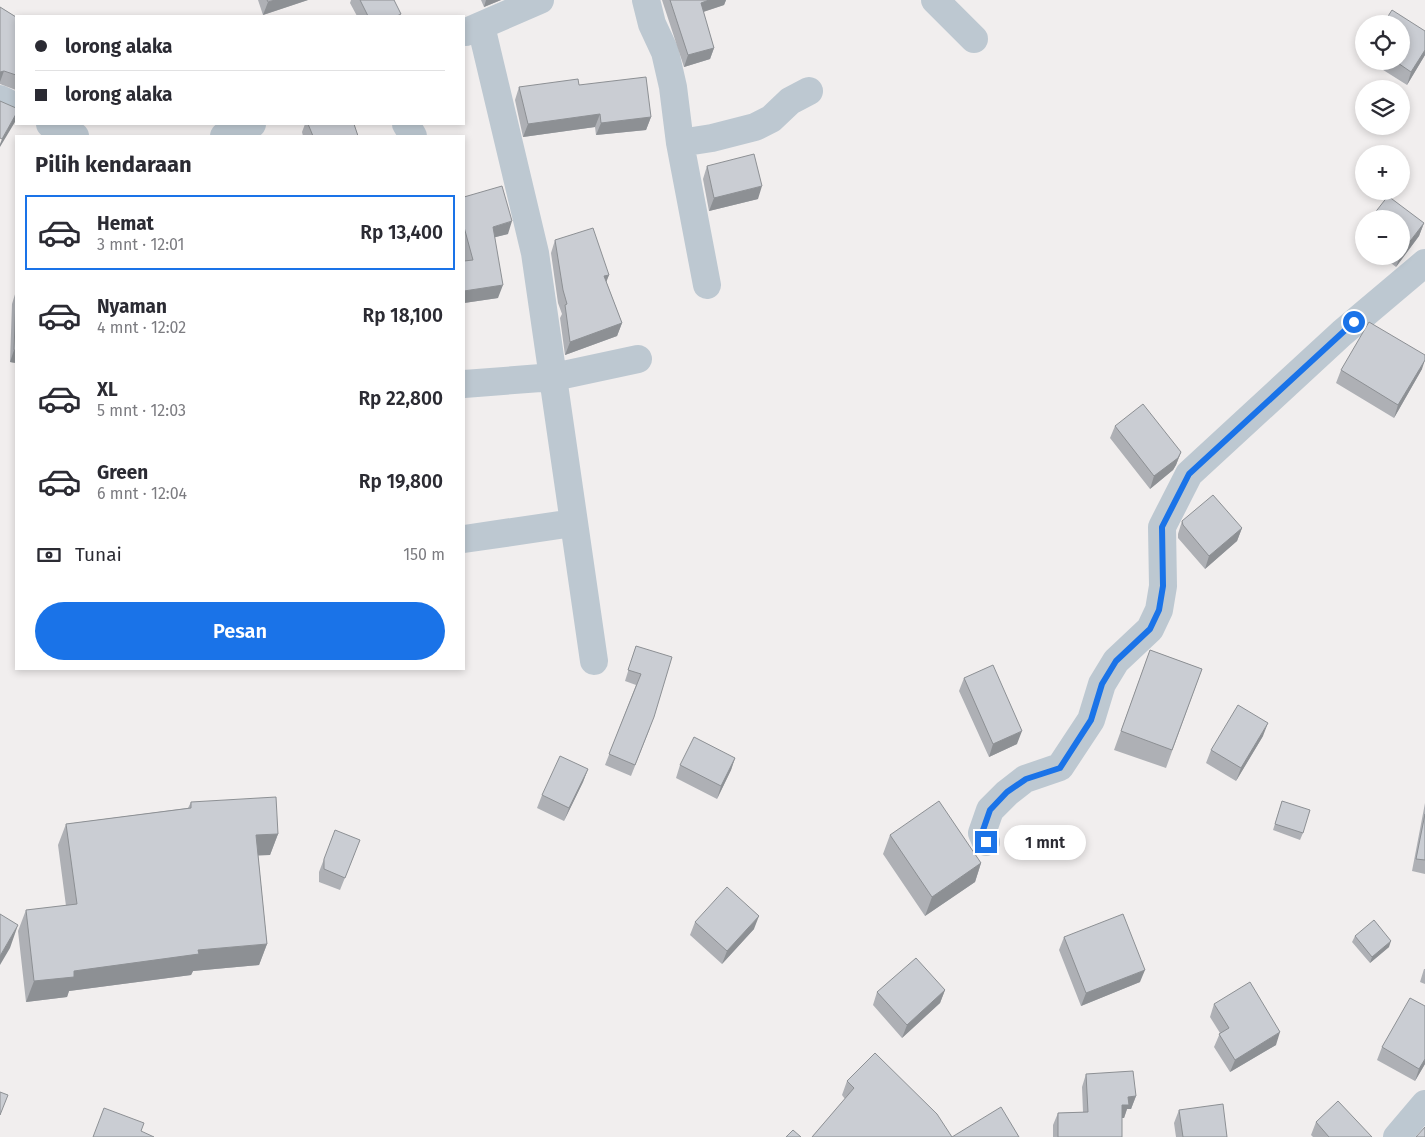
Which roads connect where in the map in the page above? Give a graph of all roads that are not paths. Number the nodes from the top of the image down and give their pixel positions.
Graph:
1 (540, 0) edge
2 (646, 0) edge
3 (935, 0) edge
4 (472, 30) edge
5 (974, 39) dead end
6 (810, 91) dead end
7 (0, 99) edge
8 (15, 106) edge
9 (52, 125) edge
10 (250, 125) edge
11 (72, 135) edge
12 (226, 135) edge
13 (680, 143) junction
14 (1425, 262) edge
15 (707, 285) dead end
16 (638, 359) dead end
17 (554, 378) junction
18 (465, 384) edge
19 (573, 523) junction
20 (465, 539) edge
21 (594, 661) dead end
22 (986, 842) dead end
23 (1425, 1104) edge
24 (1397, 1137) edge

1 - 4 street
2 - 13 street
3 - 5 street
4 - 17 street
6 - 13 street
7 - 8 street
9 - 11 street
10 - 12 street
13 - 15 street
14 - 22 street
16 - 17 street
17 - 18 street
17 - 19 street
19 - 20 street
19 - 21 street
23 - 24 street

